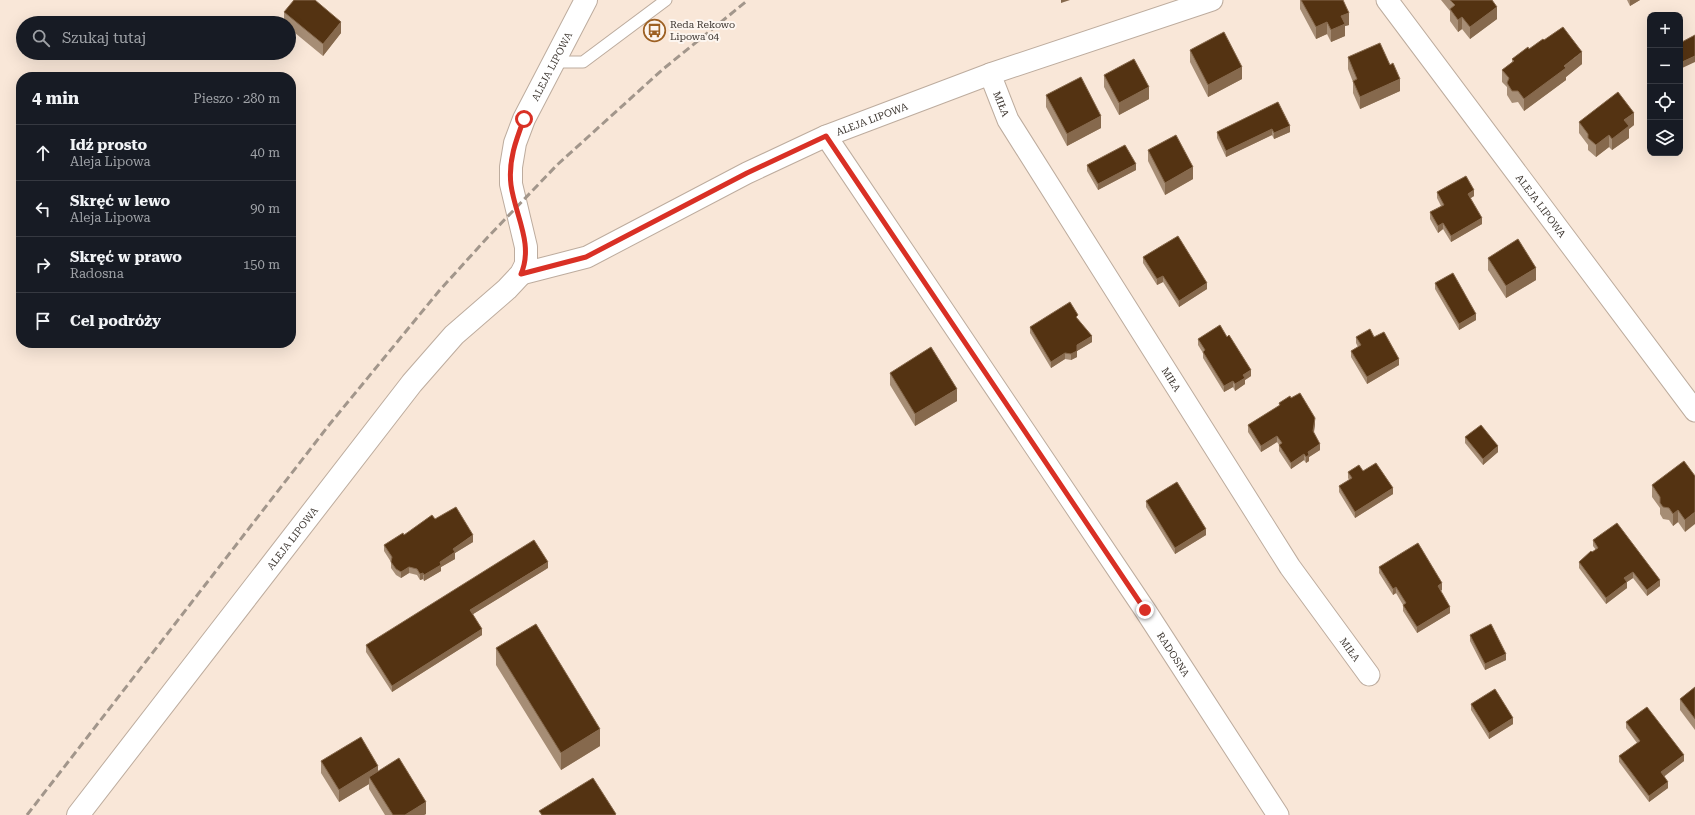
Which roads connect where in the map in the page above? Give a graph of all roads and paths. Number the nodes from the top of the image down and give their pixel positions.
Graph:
1 (586, 0) edge
2 (666, 0) edge
3 (1212, 0) edge
4 (1387, 0) edge
5 (555, 62) junction
6 (990, 74) junction
7 (826, 136) junction
8 (521, 274) junction
9 (1695, 411) edge
10 (1369, 675) dead end
11 (78, 815) edge
12 (1278, 815) edge

1 - 5 street, ALEJA LIPOWA
2 - 5 lane
3 - 6 street, ALEJA LIPOWA
4 - 9 street, ALEJA LIPOWA
5 - 8 street, ALEJA LIPOWA
6 - 7 street, ALEJA LIPOWA
6 - 10 street, MIŁA
7 - 8 street, ALEJA LIPOWA
7 - 12 street, RADOSNA
8 - 11 street, ALEJA LIPOWA

